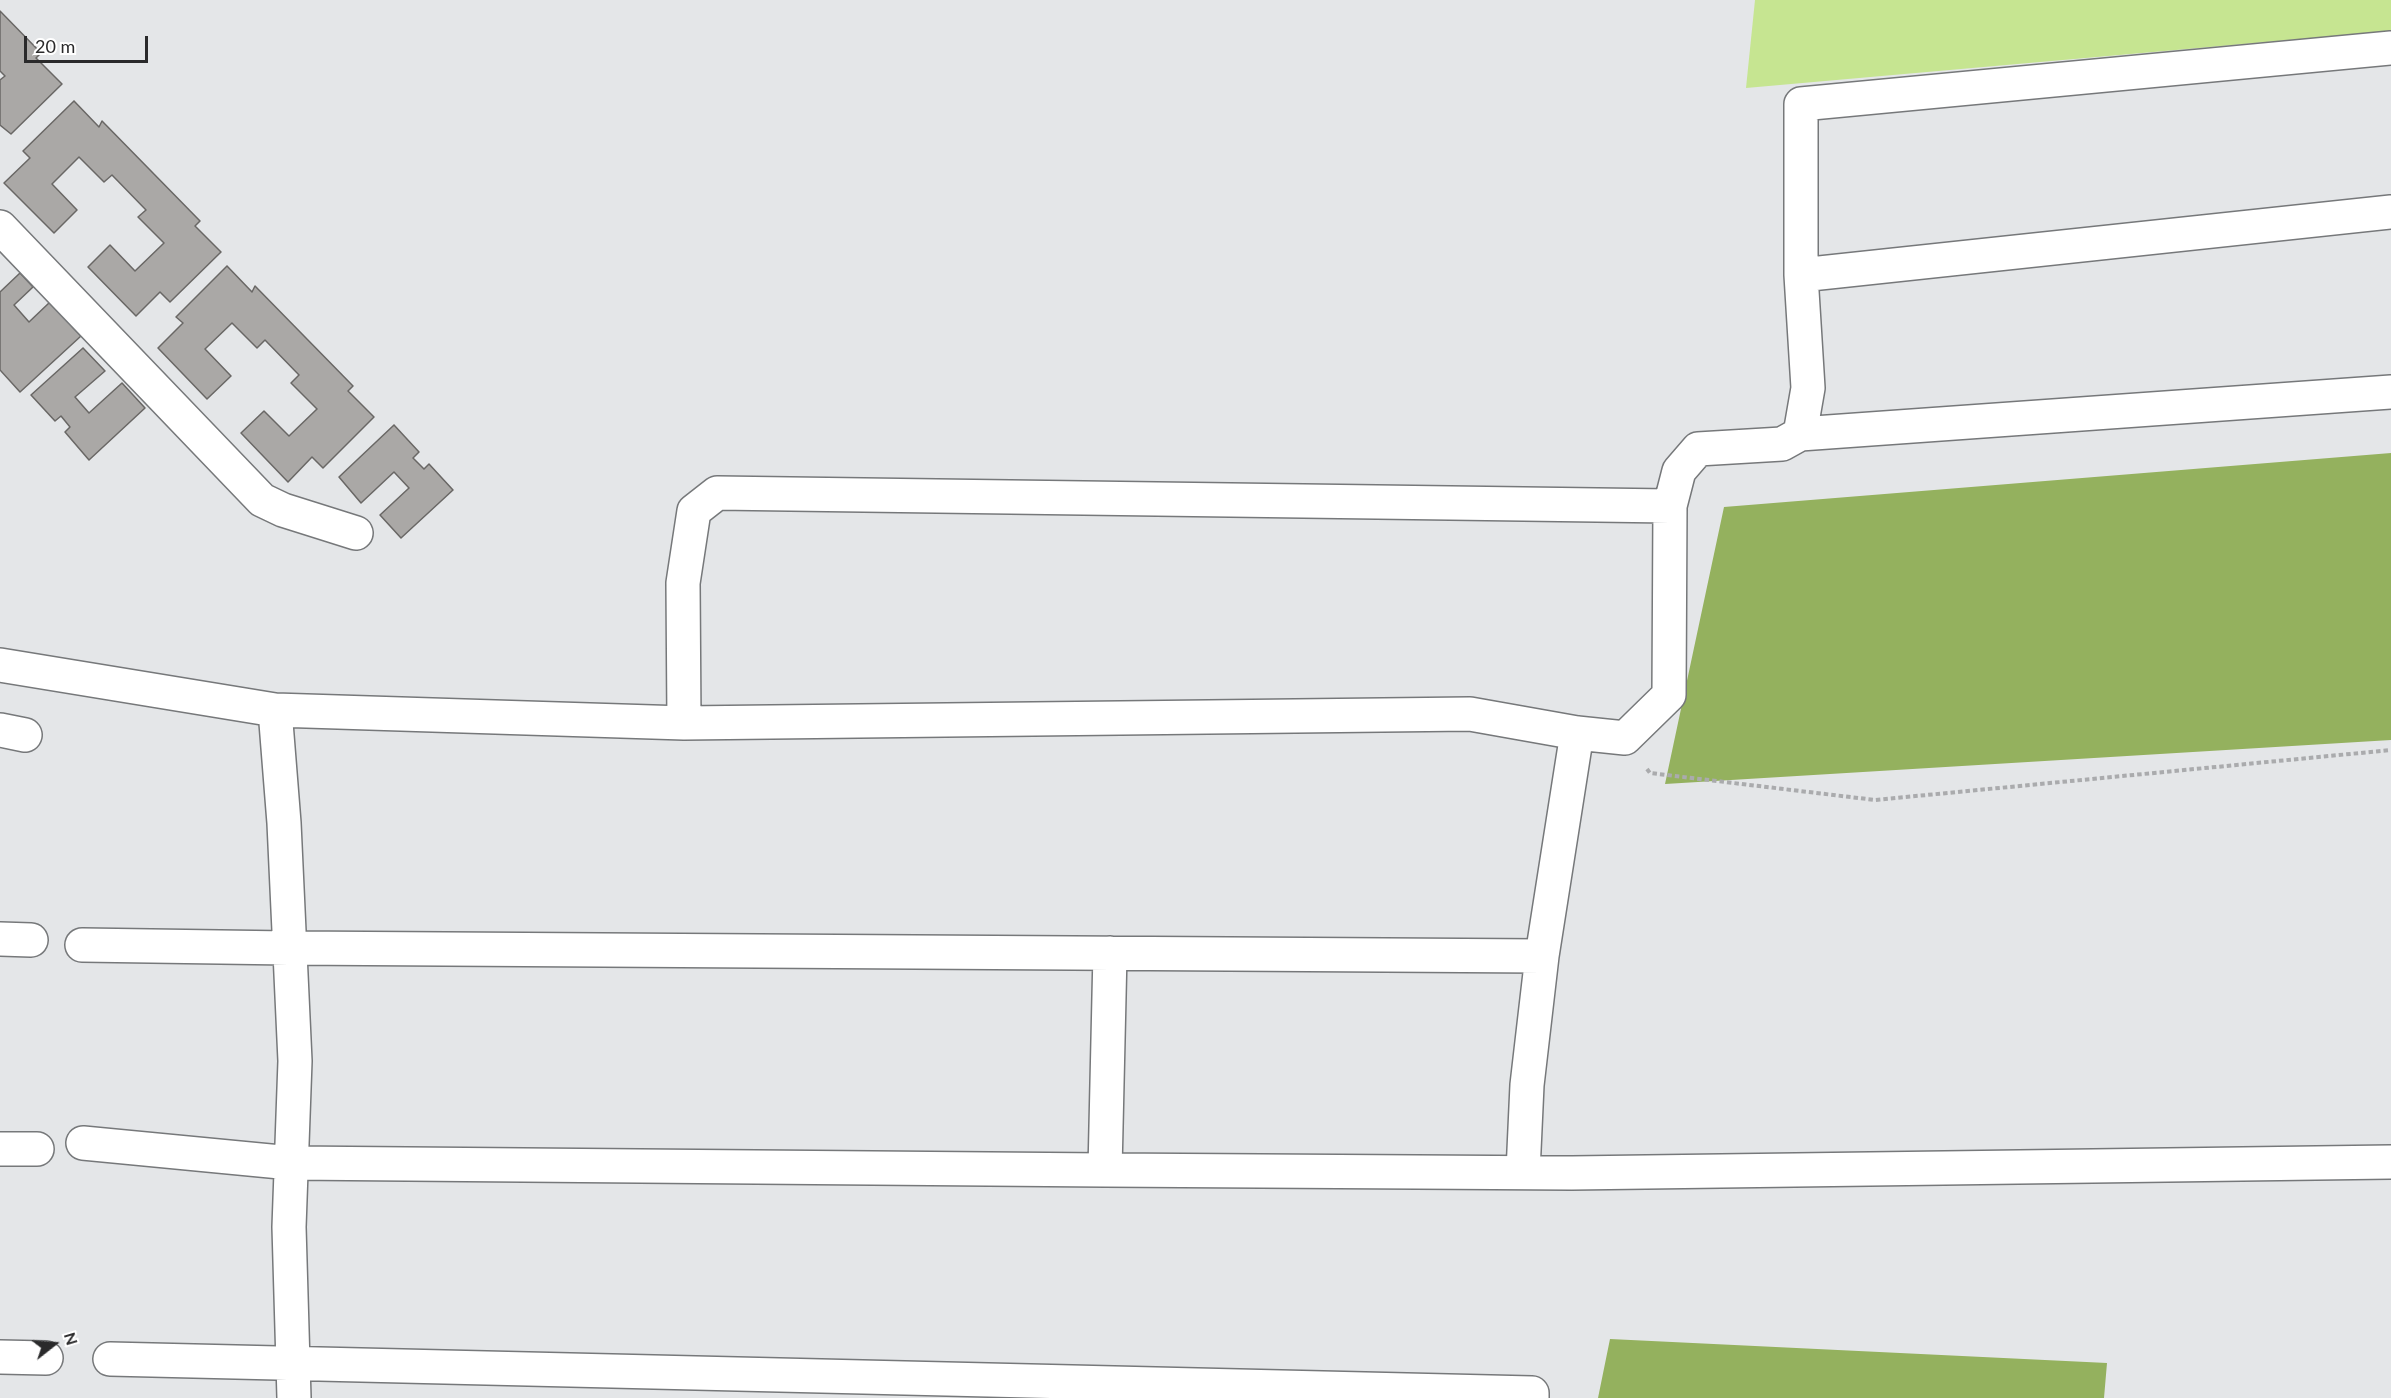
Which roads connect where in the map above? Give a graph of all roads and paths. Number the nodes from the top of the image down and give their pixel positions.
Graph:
1 (2391, 48) edge
2 (2391, 212) edge
3 (0, 227) edge
4 (1802, 275) junction
5 (2391, 392) edge
6 (1800, 434) junction
7 (1670, 506) junction
8 (356, 533) dead end
9 (0, 665) edge
10 (275, 710) junction
11 (684, 723) junction
12 (1576, 733) junction
13 (1625, 738) junction
14 (2391, 750) edge
15 (82, 945) dead end
16 (289, 948) junction
17 (1110, 953) junction
18 (1542, 956) junction
19 (82, 1143) dead end
20 (0, 1149) edge
21 (37, 1149) dead end
22 (291, 1162) junction
23 (2391, 1162) edge
24 (1105, 1170) junction
25 (1523, 1173) junction
26 (0, 1357) edge
27 (46, 1358) dead end
28 (110, 1359) dead end
29 (292, 1362) junction
30 (294, 1398) edge
31 (1532, 1398) edge

1 - 4 street
2 - 4 street
3 - 8 street
4 - 6 street
5 - 6 street
6 - 7 street
7 - 11 street
7 - 13 street
9 - 10 street
10 - 11 street
10 - 16 street
11 - 12 street
12 - 13 street
12 - 18 street
13 - 14 path
15 - 16 street
16 - 17 street
16 - 22 street
17 - 18 street
17 - 24 street
18 - 25 street
19 - 22 street
20 - 21 street
22 - 24 street
22 - 29 street
23 - 25 street
24 - 25 street
26 - 27 street
28 - 29 street
29 - 30 street
29 - 31 street

